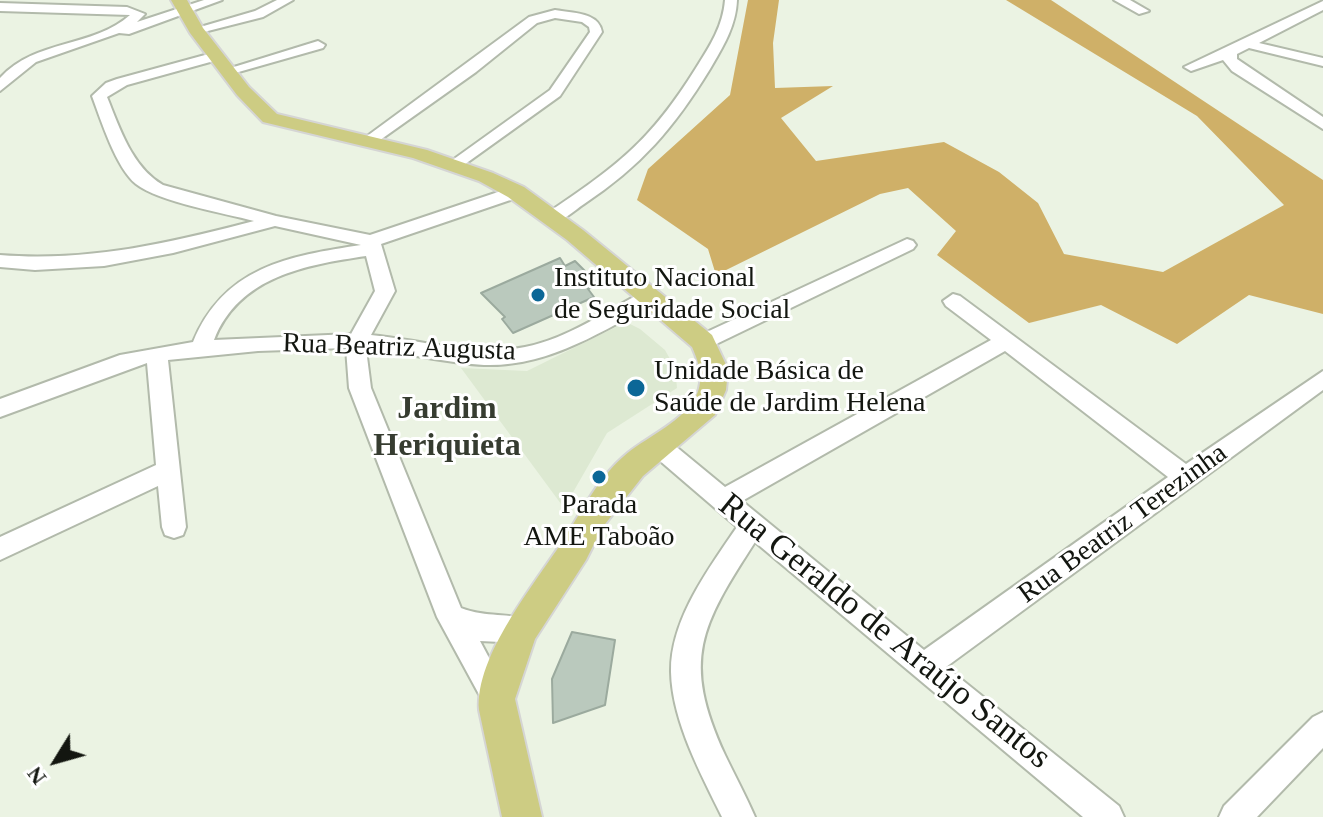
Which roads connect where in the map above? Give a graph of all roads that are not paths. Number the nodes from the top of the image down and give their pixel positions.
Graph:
1 (216, 0) edge
2 (287, 0) edge
3 (731, 0) edge
4 (1120, 0) edge
5 (181, 6) edge
6 (0, 7) edge
7 (1320, 9) edge
8 (1143, 11) dead end
9 (196, 30) junction
10 (95, 36) junction
11 (318, 45) dead end
12 (1238, 48) junction
13 (1323, 62) edge
14 (222, 63) junction
15 (1191, 67) dead end
16 (0, 87) edge
17 (1323, 124) edge
18 (367, 142) junction
19 (455, 164) junction
20 (516, 192) junction
21 (552, 218) junction
22 (275, 221) junction
23 (371, 245) junction
24 (907, 245) dead end
25 (0, 261) edge
26 (650, 297) junction
27 (953, 301) dead end
28 (356, 341) junction
29 (703, 342) junction
30 (1005, 342) junction
31 (200, 349) junction
32 (157, 354) junction
33 (1323, 379) edge
34 (0, 408) edge
35 (660, 447) junction
36 (166, 471) junction
37 (1187, 478) junction
38 (723, 500) junction
39 (752, 525) junction
40 (174, 527) dead end
41 (0, 549) edge
42 (451, 617) junction
43 (521, 630) junction
44 (923, 667) junction
45 (497, 699) junction
46 (1323, 727) edge
47 (522, 817) edge
48 (739, 817) edge
49 (1108, 817) edge
50 (1235, 817) edge

1 - 5 street
2 - 9 street
3 - 21 street
4 - 8 street
5 - 9 main road
5 - 10 street
6 - 10 street
7 - 12 street
9 - 14 main road
10 - 16 street
11 - 14 street
12 - 13 street
12 - 15 street
12 - 17 street
14 - 18 main road
14 - 22 street
18 - 19 main road
18 - 19 street
19 - 20 main road
20 - 21 main road
20 - 23 street
21 - 26 main road
22 - 23 street
22 - 25 street
23 - 28 street
23 - 31 street
24 - 29 street
26 - 28 street, Rua Beatriz Augusta
26 - 29 main road
27 - 30 street
28 - 31 street, Rua Beatriz Augusta
28 - 42 street
29 - 35 main road
30 - 37 street
30 - 38 street
31 - 32 street, Rua Beatriz Augusta
32 - 34 street, Rua Beatriz Augusta
32 - 36 street
33 - 37 street, Rua Beatriz Terezinha
35 - 38 street, Rua Geraldo de Araújo Santos
35 - 43 main road
36 - 40 street
36 - 41 street
37 - 44 street, Rua Beatriz Terezinha
38 - 39 street, Rua Geraldo de Araújo Santos
39 - 44 street, Rua Geraldo de Araújo Santos
39 - 48 street
42 - 43 street
42 - 45 street
43 - 45 main road
44 - 49 street, Rua Geraldo de Araújo Santos
45 - 47 main road
46 - 50 street

